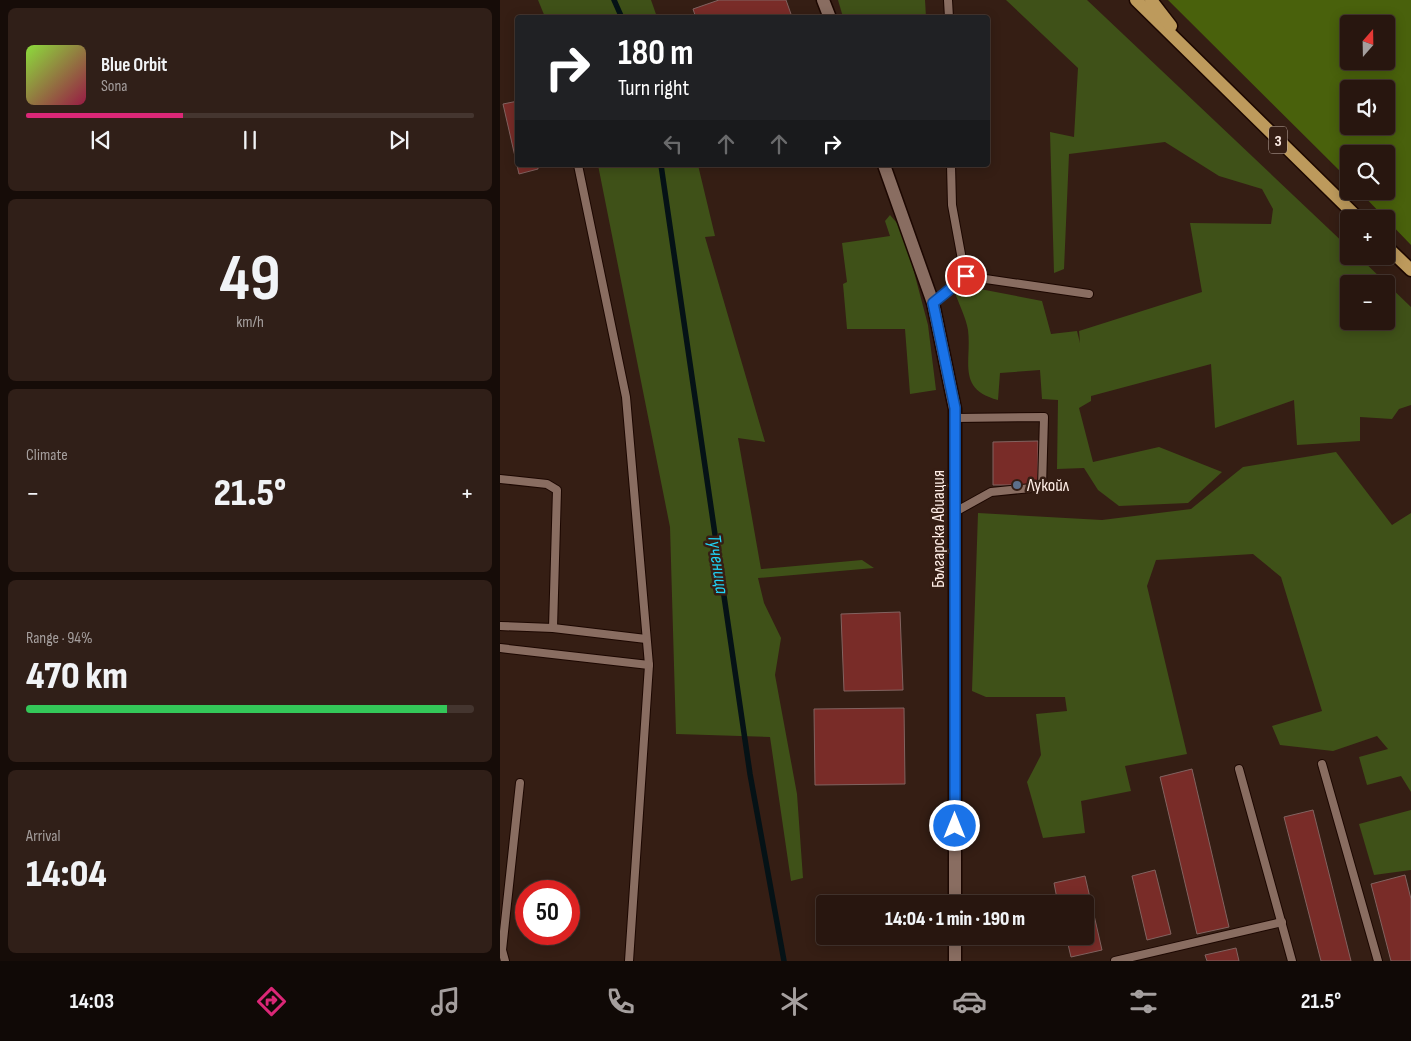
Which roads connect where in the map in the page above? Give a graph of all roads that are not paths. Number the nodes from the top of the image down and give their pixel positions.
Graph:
1 (823, 0) edge
2 (948, 0) edge
3 (1136, 0) edge
4 (1151, 0) edge
5 (829, 15) edge
6 (949, 15) edge
7 (1198, 61) junction
8 (578, 167) edge
9 (885, 167) edge
10 (951, 167) edge
11 (1350, 210) edge
12 (1395, 255) edge
13 (1411, 270) edge
14 (966, 276) junction
15 (1089, 294) dead end
16 (933, 303) junction
17 (955, 418) junction
18 (500, 479) edge
19 (955, 512) junction
20 (500, 626) edge
21 (554, 628) junction
22 (646, 639) junction
23 (500, 648) edge
24 (648, 666) junction
25 (1322, 764) dead end
26 (1239, 769) dead end
27 (520, 783) dead end
28 (955, 895) edge
29 (1282, 922) junction
30 (955, 945) edge
31 (505, 961) edge
32 (629, 961) edge
33 (956, 961) edge
34 (1117, 961) edge
35 (1292, 961) edge
36 (1378, 961) edge

1 - 5 main road
2 - 6 lane
3 - 7 main road, 3
4 - 7 main road
7 - 11 main road, 3
8 - 22 lane
9 - 16 main road, Българска Авиация
10 - 14 lane
12 - 13 main road
14 - 15 lane
14 - 16 lane
16 - 17 main road, Българска Авиация
17 - 19 main road, Българска Авиация
17 - 19 lane
18 - 21 lane
19 - 28 main road, Българска Авиация
20 - 21 lane
21 - 22 lane
22 - 24 lane
23 - 24 lane
24 - 32 lane
25 - 36 lane
26 - 29 lane
27 - 31 lane
29 - 34 lane
29 - 35 lane
30 - 33 main road

